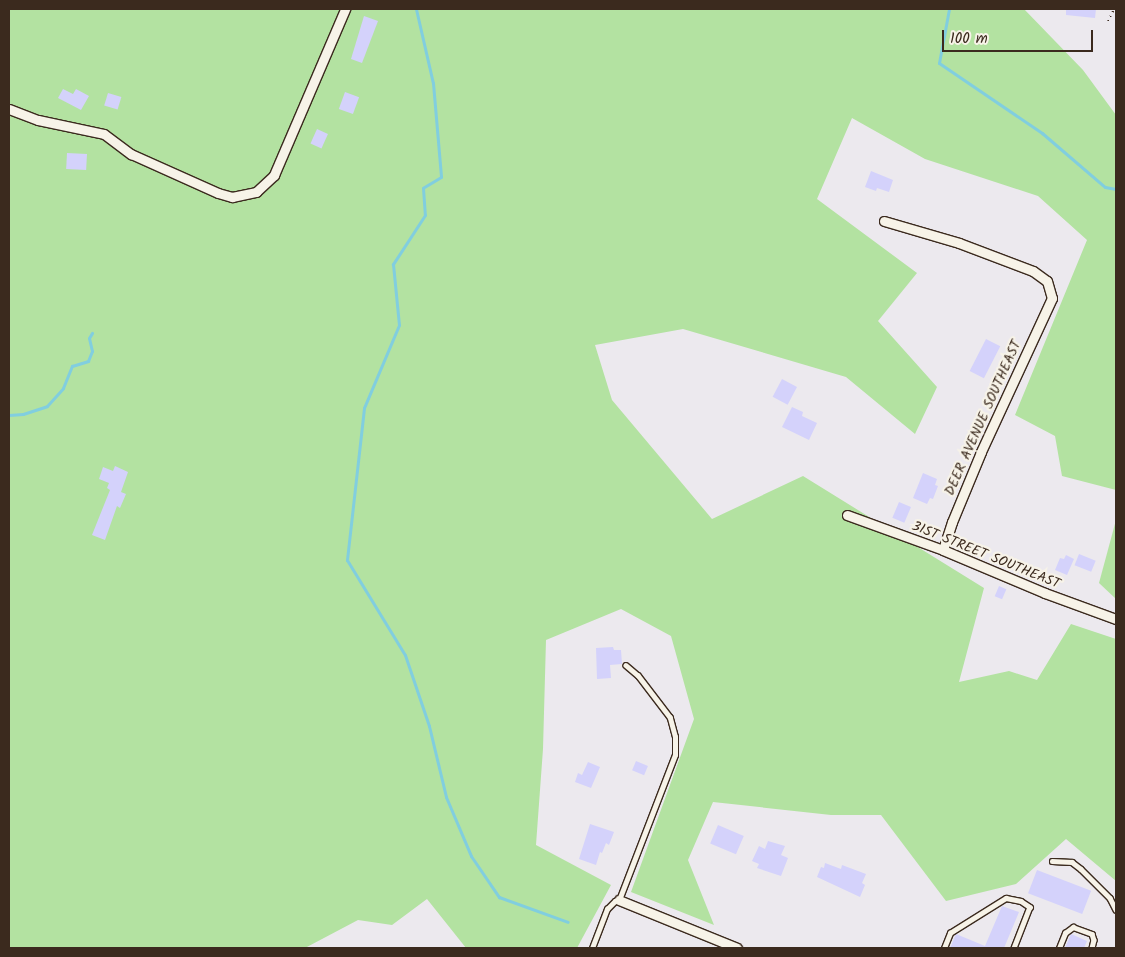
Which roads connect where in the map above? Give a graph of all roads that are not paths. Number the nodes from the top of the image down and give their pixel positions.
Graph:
1 (344, 9) edge
2 (9, 109) edge
3 (884, 221) dead end
4 (846, 515) dead end
5 (943, 550) junction
6 (1116, 620) edge
7 (626, 666) dead end
8 (1052, 861) dead end
9 (619, 900) junction
10 (1116, 910) edge
11 (1093, 947) edge
12 (592, 948) edge
13 (737, 948) edge
14 (944, 948) edge
15 (1014, 948) edge
16 (1059, 948) edge

1 - 2 street
3 - 5 street, DEER AVENUE SOUTHEAST
4 - 5 street, 31ST STREET SOUTHEAST
5 - 6 street, 31ST STREET SOUTHEAST
7 - 9 lane
8 - 10 lane
9 - 12 lane
9 - 13 street
11 - 16 lane
14 - 15 lane

